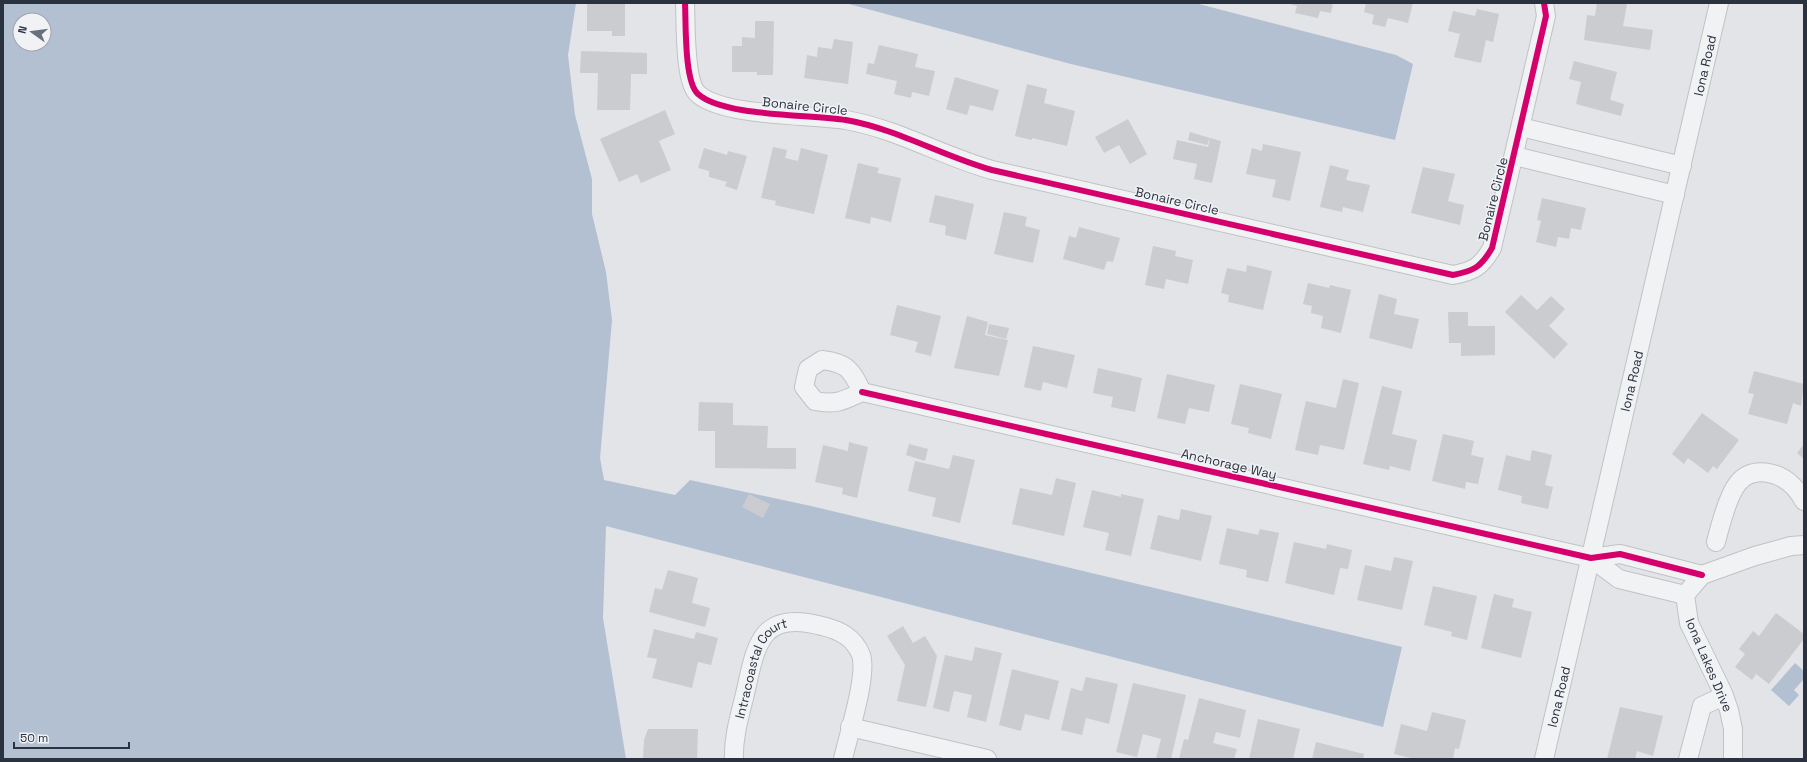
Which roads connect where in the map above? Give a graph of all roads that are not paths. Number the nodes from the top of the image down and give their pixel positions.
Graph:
1 (685, 3) edge
2 (1544, 3) edge
3 (1719, 3) edge
4 (1521, 127) junction
5 (1515, 156) junction
6 (1682, 166) junction
7 (1675, 195) junction
8 (862, 392) dead end
9 (1804, 501) edge
10 (1716, 542) dead end
11 (1804, 545) edge
12 (1591, 558) junction
13 (1702, 575) junction
14 (1685, 595) junction
15 (1724, 696) junction
16 (850, 727) junction
17 (734, 759) edge
18 (843, 759) edge
19 (988, 759) edge
20 (1544, 759) edge
21 (1688, 759) edge
22 (1733, 759) edge

1 - 5 street, Bonaire Circle
2 - 4 street, Bonaire Circle
3 - 6 street, Iona Road
4 - 5 street, Bonaire Circle
4 - 6 street
5 - 7 street, Bonaire Circle
6 - 7 street, Iona Road
7 - 12 street, Iona Road
8 - 12 street, Anchorage Way
9 - 10 street
11 - 13 street
12 - 13 street
12 - 14 street
12 - 20 street, Iona Road
13 - 14 street
14 - 15 street, Iona Lakes Drive
15 - 21 street
15 - 22 street, Iona Lakes Drive
16 - 17 street, Intracoastal Court
16 - 18 street, Intracoastal Court
16 - 19 street

